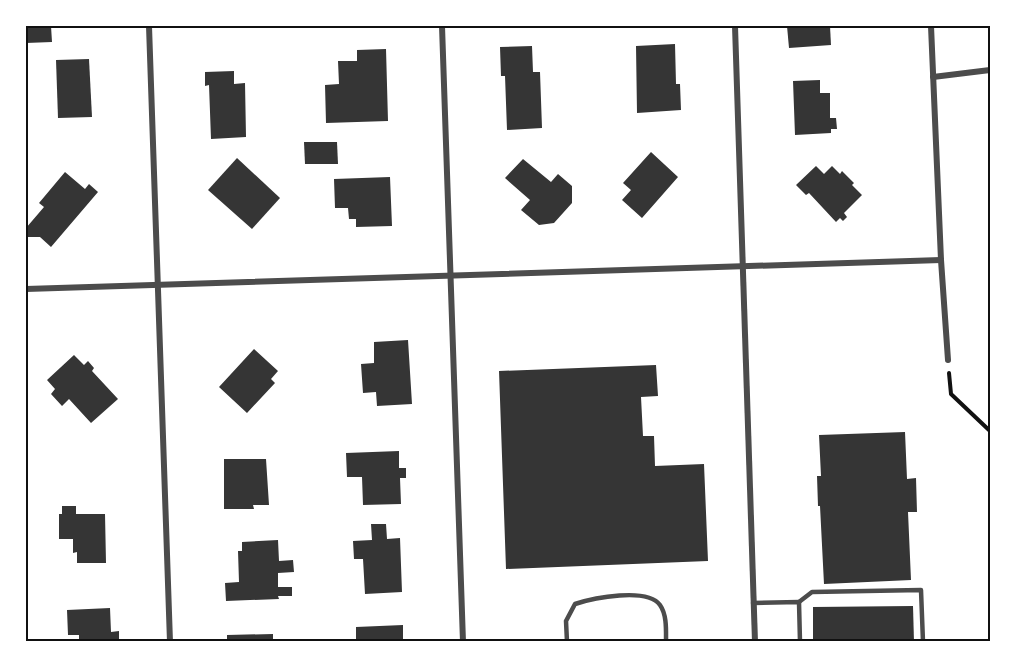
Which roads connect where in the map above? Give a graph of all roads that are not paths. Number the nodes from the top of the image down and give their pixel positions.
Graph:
1 (149, 26) edge
2 (442, 26) edge
3 (735, 26) edge
4 (931, 26) edge
5 (990, 70) edge
6 (933, 76) junction
7 (941, 260) junction
8 (743, 267) junction
9 (451, 276) junction
10 (158, 286) junction
11 (26, 289) edge
12 (948, 360) road end
13 (799, 602) junction
14 (753, 603) junction
15 (170, 642) edge
16 (463, 642) edge
17 (567, 642) edge
18 (666, 642) edge
19 (754, 642) edge
20 (800, 642) edge
21 (923, 642) edge

1 - 10 street
2 - 9 street
3 - 8 street
4 - 6 street
5 - 6 street
6 - 7 street
7 - 8 street
7 - 12 street
8 - 9 street
8 - 14 street
9 - 10 street
9 - 16 street
10 - 11 street
10 - 15 street
13 - 14 lane
13 - 20 lane
13 - 21 lane
14 - 19 street
17 - 18 lane

